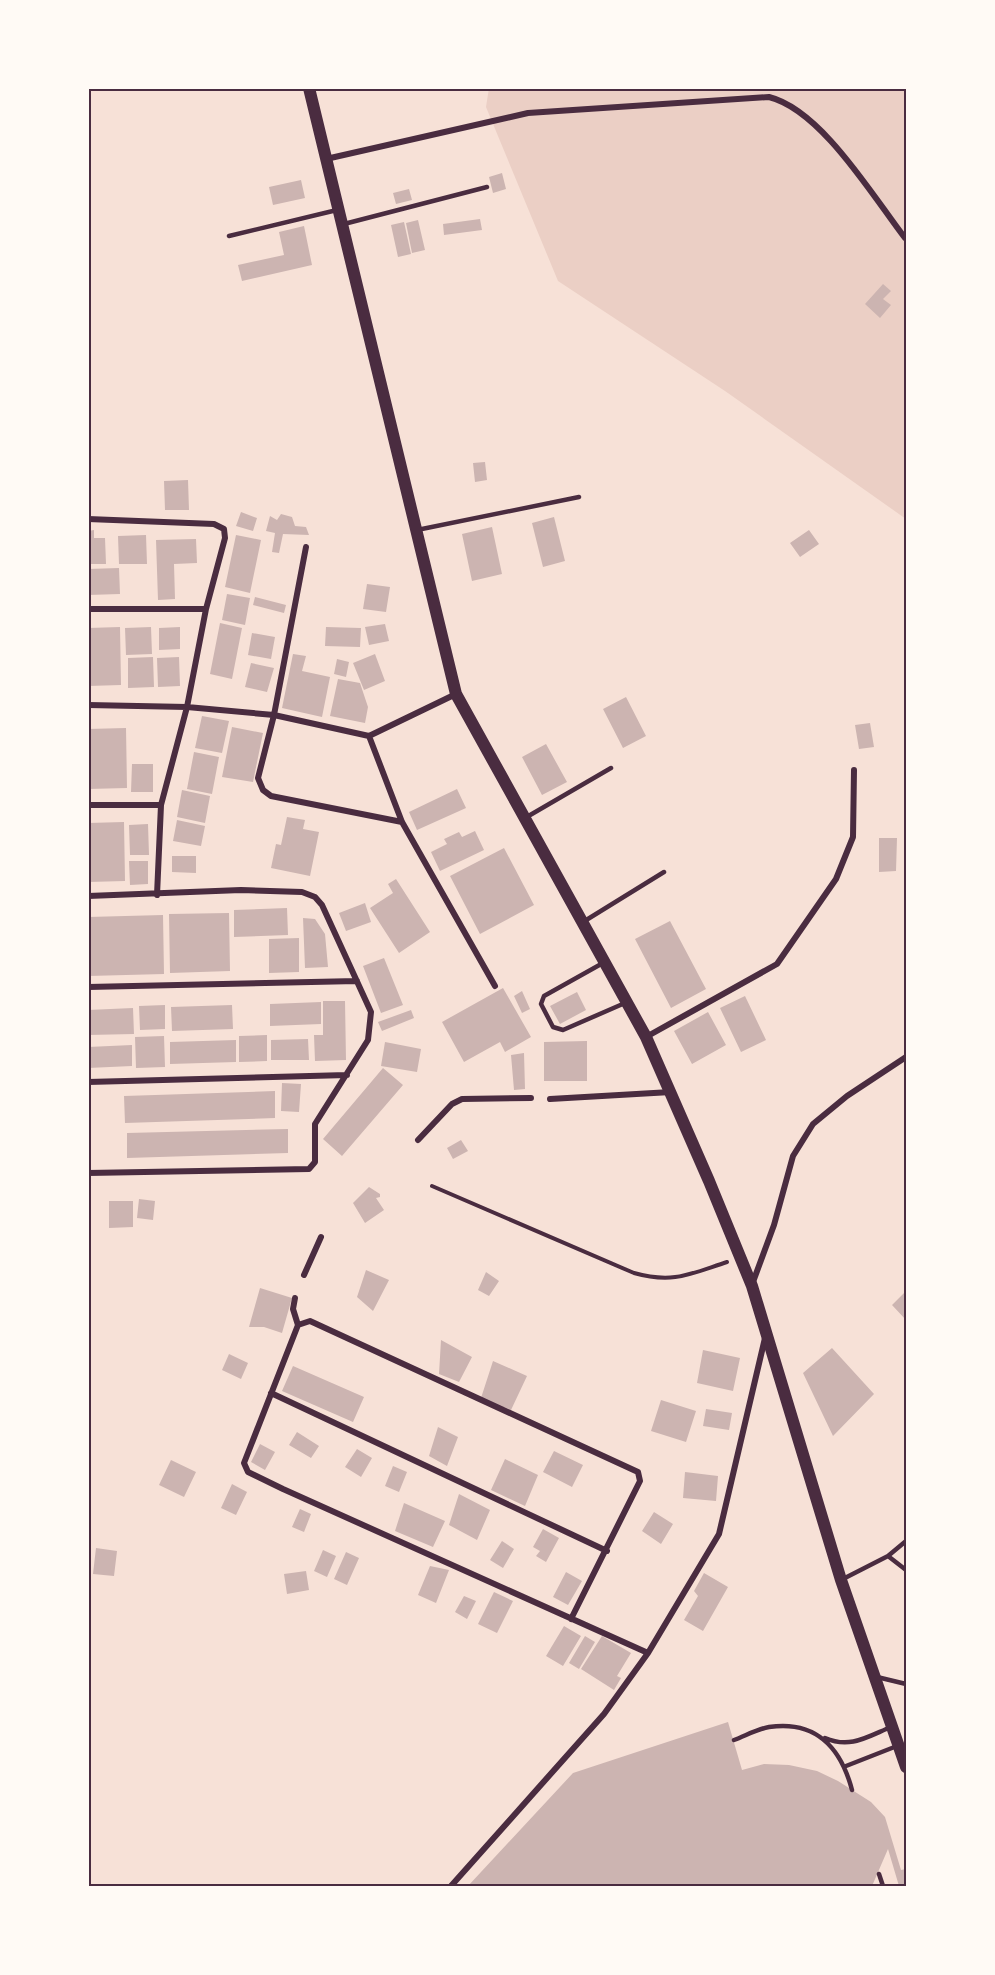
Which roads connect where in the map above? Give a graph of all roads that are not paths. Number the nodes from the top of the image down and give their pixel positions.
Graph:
1 (309, 88) edge
2 (325, 159) junction
3 (487, 187) dead end
4 (338, 210) junction
5 (342, 225) junction
6 (229, 236) dead end
7 (905, 238) edge
8 (579, 497) dead end
9 (88, 519) edge
10 (417, 530) junction
11 (306, 547) dead end
12 (88, 609) edge
13 (207, 609) junction
14 (456, 694) junction
15 (88, 705) edge
16 (187, 707) junction
17 (274, 715) junction
18 (369, 736) junction
19 (611, 768) dead end
20 (854, 770) dead end
21 (88, 805) edge
22 (161, 805) junction
23 (525, 818) junction
24 (402, 822) junction
25 (663, 873) dead end
26 (157, 895) junction
27 (88, 896) edge
28 (583, 922) junction
29 (605, 963) junction
30 (357, 981) junction
31 (495, 986) dead end
32 (88, 987) edge
33 (627, 1002) junction
34 (646, 1037) junction
35 (906, 1057) edge
36 (347, 1075) junction
37 (88, 1082) edge
38 (671, 1092) junction
39 (531, 1098) dead end
40 (550, 1099) dead end
41 (418, 1140) dead end
42 (88, 1173) edge
43 (321, 1237) dead end
44 (304, 1275) dead end
45 (752, 1286) junction
46 (295, 1298) dead end
47 (298, 1325) junction
48 (767, 1332) junction
49 (271, 1393) junction
50 (906, 1541) edge
51 (607, 1551) junction
52 (888, 1556) junction
53 (906, 1570) edge
54 (841, 1580) junction
55 (571, 1619) junction
56 (648, 1653) junction
57 (877, 1677) junction
58 (906, 1683) edge
59 (894, 1726) junction
60 (823, 1737) junction
61 (734, 1740) dead end
62 (899, 1745) junction
63 (846, 1766) junction
64 (906, 1767) edge
65 (852, 1790) dead end
66 (879, 1874) dead end
67 (451, 1887) edge
68 (883, 1887) edge

1 - 2 main road
2 - 4 main road
2 - 7 street
3 - 5 lane
4 - 5 main road
4 - 6 lane
5 - 10 main road
8 - 10 lane
9 - 13 street
10 - 14 main road
11 - 17 street
12 - 13 street
13 - 16 street
14 - 18 street
14 - 23 main road
15 - 16 street
16 - 17 street
16 - 22 street
17 - 18 street
17 - 24 street
18 - 24 street
19 - 23 lane
20 - 34 street
21 - 22 street
22 - 26 street
23 - 28 main road
24 - 31 street
25 - 28 lane
26 - 27 street
26 - 30 street
28 - 29 main road
29 - 33 main road
29 - 33 lane
30 - 32 street
30 - 36 street
33 - 34 main road
34 - 38 main road
35 - 45 street
36 - 37 street
36 - 42 street
38 - 40 street
38 - 45 main road
39 - 41 street
43 - 44 street
45 - 48 main road
46 - 47 street
47 - 49 street
47 - 51 street
48 - 54 main road
48 - 56 street
49 - 51 street
49 - 55 street
50 - 52 lane
51 - 55 street
52 - 53 lane
52 - 54 lane
54 - 57 main road
55 - 56 street
56 - 67 street
57 - 58 lane
57 - 59 main road
59 - 60 lane
59 - 62 main road
60 - 61 lane
60 - 63 lane
62 - 63 lane
62 - 64 main road
63 - 65 lane
66 - 68 lane

